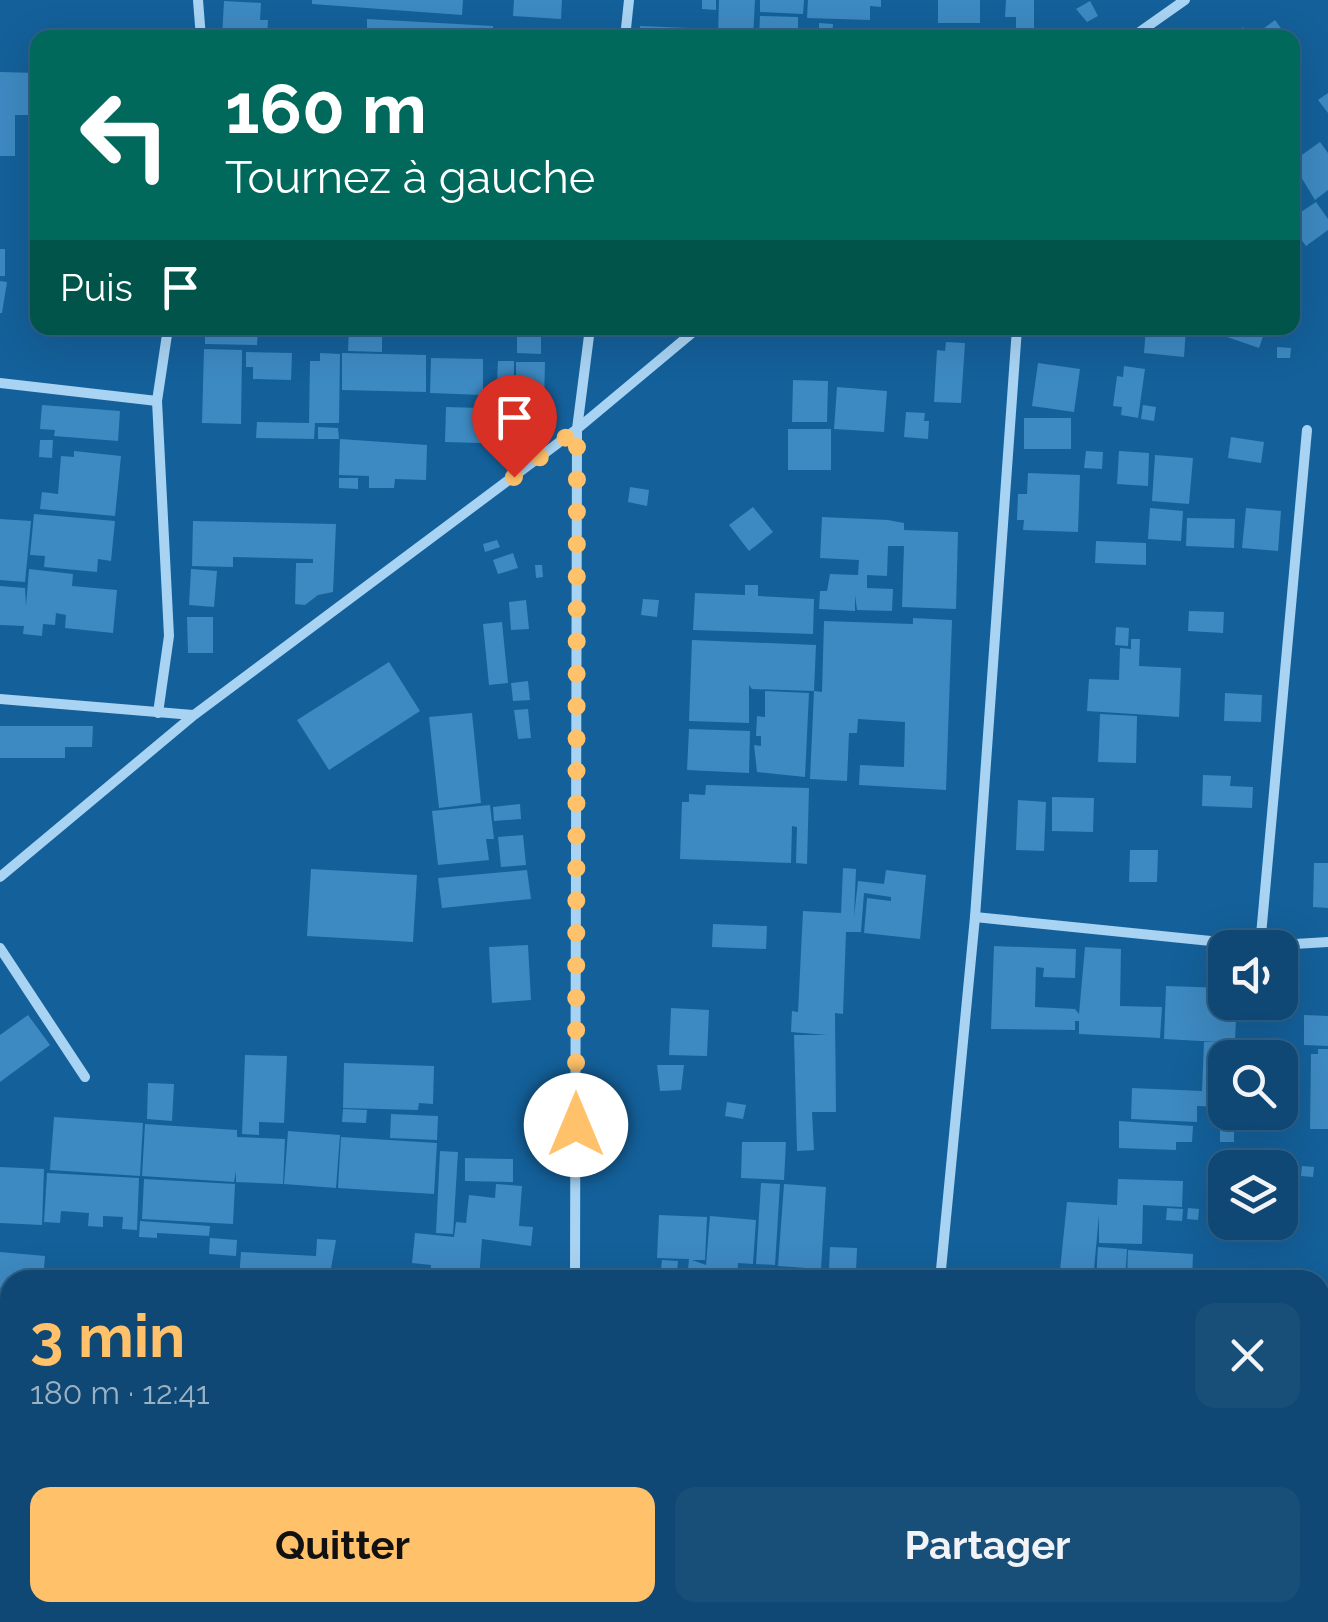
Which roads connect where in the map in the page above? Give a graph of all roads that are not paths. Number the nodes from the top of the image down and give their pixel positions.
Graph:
1 (198, 0) edge
2 (629, 0) edge
3 (1185, 0) edge
4 (200, 30) edge
5 (626, 30) edge
6 (1142, 30) edge
7 (167, 335) edge
8 (589, 335) edge
9 (690, 335) edge
10 (1017, 335) edge
11 (0, 382) edge
12 (157, 401) junction
13 (577, 429) junction
14 (1307, 430) dead end
15 (0, 698) edge
16 (158, 714) junction
17 (194, 716) junction
18 (0, 877) edge
19 (975, 917) junction
20 (1261, 930) edge
21 (1208, 941) edge
22 (1328, 942) edge
23 (1298, 944) edge
24 (0, 948) edge
25 (84, 1077) dead end
26 (575, 1270) edge
27 (941, 1270) edge

1 - 4 street
2 - 5 street
3 - 6 street
7 - 12 street
8 - 13 street
9 - 13 street
10 - 19 street
11 - 12 street
12 - 16 street
13 - 17 street
13 - 26 street
14 - 20 street
15 - 16 street
16 - 17 street
17 - 18 street
19 - 21 street
19 - 27 street
22 - 23 street
24 - 25 street

